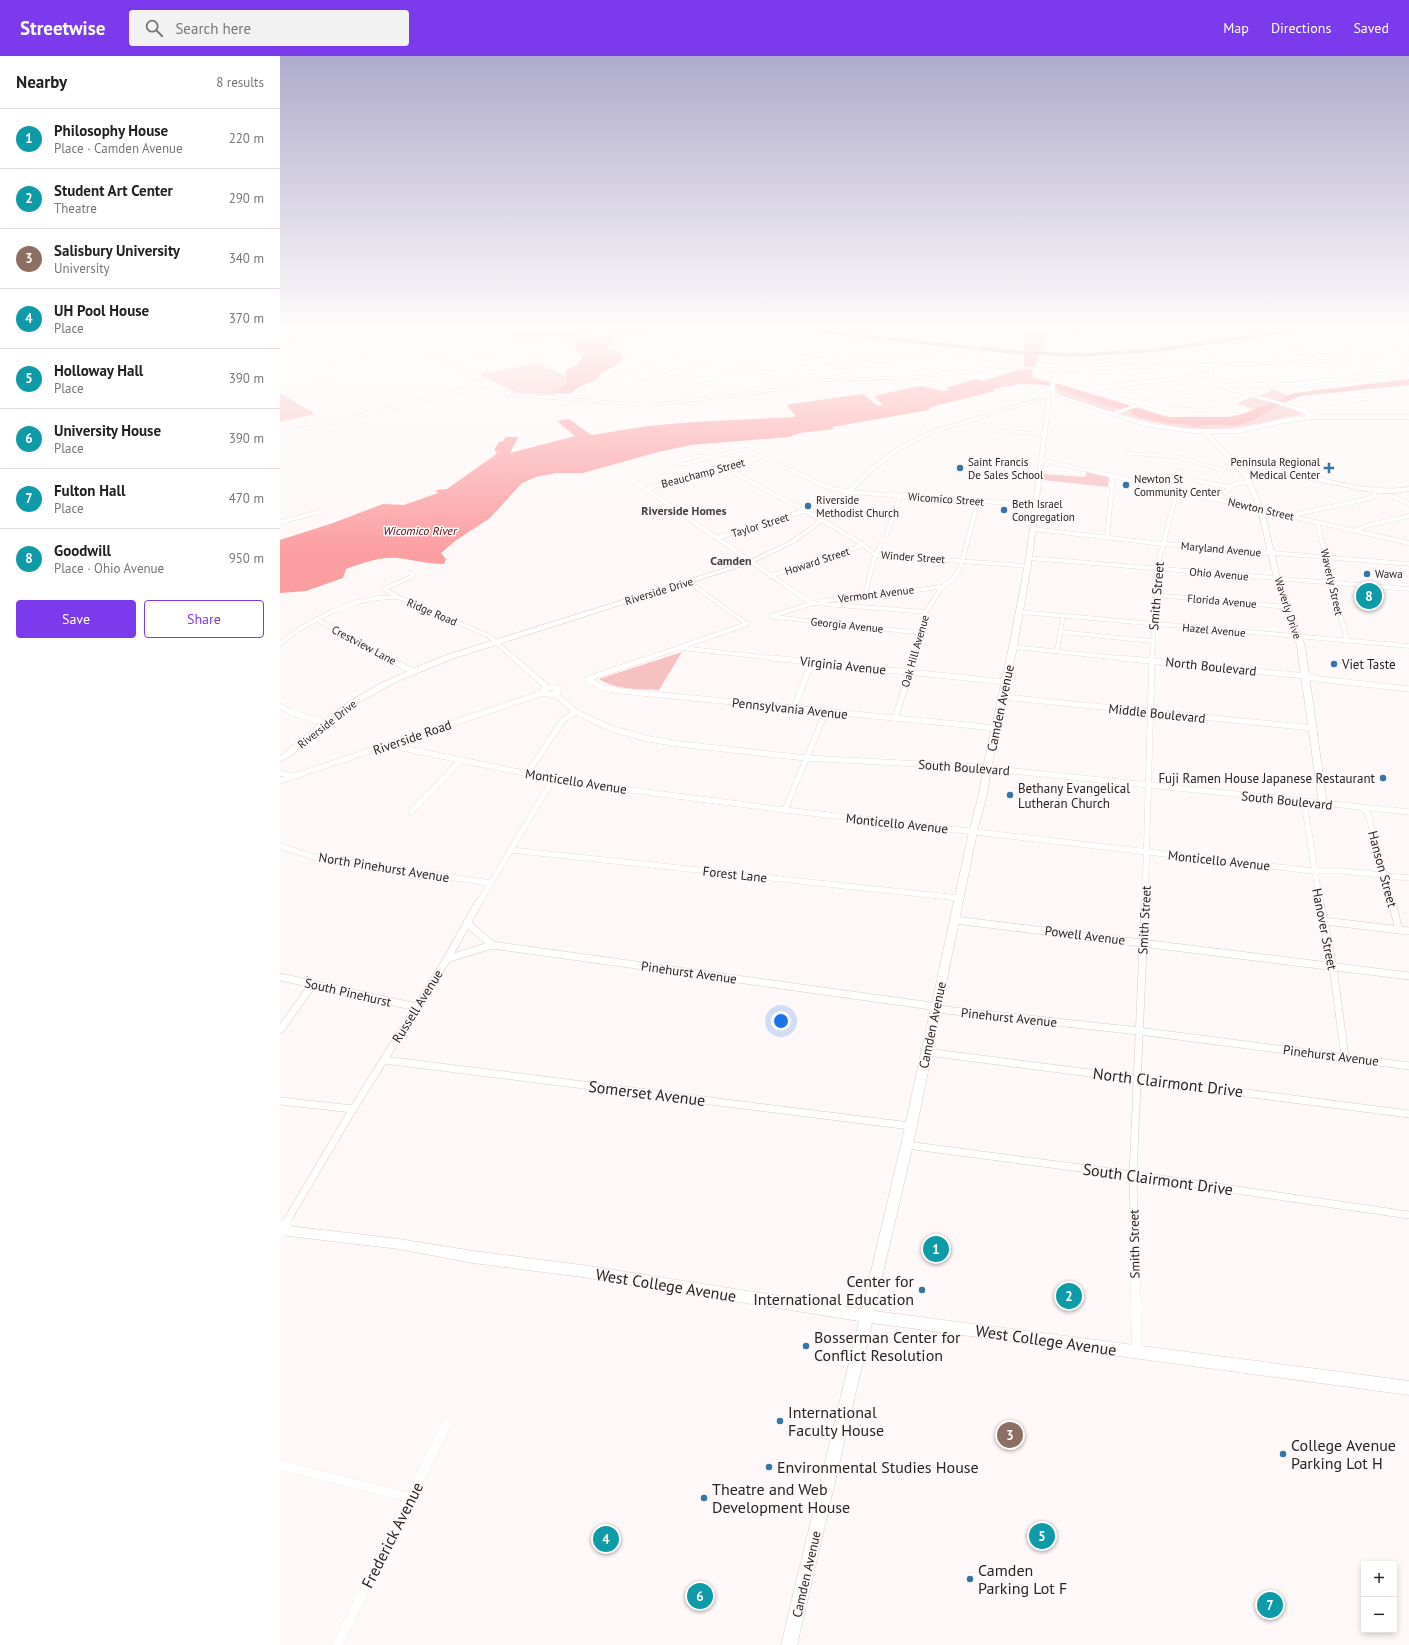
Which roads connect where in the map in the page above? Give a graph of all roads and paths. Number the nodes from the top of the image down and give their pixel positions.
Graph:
1 (359, 403) edge
2 (410, 403) edge
3 (625, 403) edge
4 (644, 403) edge
5 (665, 403) edge
6 (1021, 403) edge
7 (1048, 403) edge
8 (1076, 403) edge
9 (1143, 403) joint
10 (1233, 403) edge
11 (1279, 403) edge
12 (1329, 403) edge
13 (639, 405) junction
14 (1301, 410) junction
15 (373, 412) junction
16 (1112, 414) junction
17 (1409, 416) edge
18 (1313, 417) junction
19 (997, 431) dead end
20 (1206, 432) junction
21 (1044, 434) junction
22 (280, 435) edge
23 (1126, 453) dead end
24 (711, 457) junction
25 (760, 457) junction
26 (1042, 460) junction
27 (726, 468) junction
28 (1182, 470) dead end
29 (1228, 472) dead end
30 (626, 476) dead end
31 (1113, 476) junction
32 (1247, 476) junction
33 (1197, 481) dead end
34 (1250, 482) junction
35 (642, 486) dead end
36 (1162, 487) junction
37 (1230, 487) junction
38 (1409, 489) edge
39 (1177, 490) junction
40 (1375, 491) junction
41 (849, 492) junction
42 (900, 496) junction
43 (1392, 496) dead end
44 (1216, 499) junction
45 (978, 501) junction
46 (1409, 504) edge
47 (1037, 505) junction
48 (1261, 510) junction
49 (804, 511) junction
50 (319, 512) dead end
51 (1290, 516) junction
52 (1409, 516) edge
53 (822, 520) junction
54 (280, 522) edge
55 (1317, 522) junction
56 (1033, 530) junction
57 (1354, 531) junction
58 (886, 536) dead end
59 (716, 538) junction
60 (1107, 538) junction
61 (1409, 543) edge
62 (1163, 544) junction
63 (864, 545) junction
64 (881, 545) dead end
65 (1272, 553) junction
66 (875, 555) junction
67 (1326, 557) junction
68 (1029, 558) junction
69 (963, 561) junction
70 (750, 562) junction
71 (1409, 564) edge
72 (1028, 566) junction
73 (1157, 569) junction
74 (410, 573) dead end
75 (770, 576) junction
76 (1277, 578) junction
77 (689, 582) junction
78 (1332, 583) junction
79 (942, 587) junction
80 (1409, 589) edge
81 (865, 595) junction
82 (1155, 595) junction
83 (398, 597) junction
84 (811, 603) junction
85 (1288, 607) junction
86 (926, 612) junction
87 (1020, 612) junction
88 (1063, 616) junction
89 (316, 619) junction
90 (1153, 624) junction
91 (1060, 632) junction
92 (922, 633) junction
93 (1297, 637) junction
94 (1152, 641) junction
95 (1347, 641) junction
96 (497, 642) junction
97 (280, 644) edge
98 (1409, 646) edge
99 (1014, 647) junction
100 (681, 648) junction
101 (1057, 651) junction
102 (1152, 660) junction
103 (812, 661) junction
104 (412, 671) junction
105 (910, 672) junction
106 (1306, 676) junction
107 (1006, 682) junction
108 (547, 687) junction
109 (1409, 689) edge
110 (543, 693) junction
111 (555, 694) junction
112 (1003, 697) junction
113 (280, 706) edge
114 (794, 708) junction
115 (826, 711) junction
116 (576, 712) junction
117 (1150, 713) junction
118 (895, 718) junction
119 (326, 723) junction
120 (996, 728) junction
121 (1312, 728) junction
122 (388, 745) junction
123 (806, 758) junction
124 (280, 760) edge
125 (460, 762) junction
126 (987, 768) junction
127 (280, 773) edge
128 (527, 774) junction
129 (294, 776) junction
130 (553, 779) junction
131 (280, 781) edge
132 (1147, 785) junction
133 (1304, 802) junction
134 (1323, 804) junction
135 (1364, 808) junction
136 (785, 810) junction
137 (411, 812) dead end
138 (1409, 812) edge
139 (973, 832) junction
140 (283, 848) edge
141 (511, 850) junction
142 (1147, 852) junction
143 (280, 853) edge
144 (1314, 870) junction
145 (1385, 875) junction
146 (1409, 878) edge
147 (490, 883) junction
148 (959, 898) junction
149 (955, 920) junction
150 (1324, 921) junction
151 (467, 923) junction
152 (1399, 930) junction
153 (1409, 931) edge
154 (1142, 942) junction
155 (492, 945) junction
156 (447, 959) junction
157 (1333, 967) junction
158 (1409, 976) edge
159 (280, 977) edge
160 (314, 984) junction
161 (416, 1007) junction
162 (936, 1008) junction
163 (280, 1030) edge
164 (1139, 1031) junction
165 (927, 1052) junction
166 (1345, 1056) junction
167 (384, 1060) junction
168 (1409, 1066) edge
169 (1137, 1078) junction
170 (280, 1101) edge
171 (354, 1108) junction
172 (1409, 1114) edge
173 (910, 1126) junction
174 (907, 1145) junction
175 (1133, 1175) junction
176 (1409, 1215) edge
177 (280, 1231) edge
178 (867, 1316) junction
179 (1136, 1353) junction
180 (1409, 1388) edge
181 (446, 1425) dead end
182 (280, 1465) edge
183 (411, 1498) junction
184 (337, 1645) edge
185 (789, 1645) edge

1 - 15 street
2 - 15 street
3 - 13 street
4 - 13 street
5 - 13 street
6 - 41 street, Riverside Drive
7 - 21 street, Camden Avenue
8 - 16 street
9 - 10 street
9 - 16 street
11 - 14 street
12 - 14 street
14 - 18 street
15 - 22 street
16 - 20 street
17 - 18 street
18 - 20 street
19 - 21 street
20 - 32 street, Waverly Drive
21 - 26 street, Camden Avenue
23 - 29 street
24 - 24 street
24 - 25 street, Wicomico Street
25 - 27 street, Beauchamp Street
25 - 41 street, Wicomico Street
26 - 31 street, Newton Street
26 - 47 street, Camden Avenue
27 - 49 street, Winder Street
27 - 59 street, Beauchamp Street
28 - 36 street
30 - 35 street
31 - 36 street, Newton Street
31 - 60 street
32 - 34 street, Waverly Drive
32 - 40 street
33 - 37 street
34 - 37 street
34 - 48 street, Waverly Drive
36 - 39 street, Newton Street
37 - 44 street
38 - 40 street
39 - 44 street, Newton Street
39 - 62 street, Smith Street
40 - 51 street
41 - 42 street, Wicomico Street
41 - 53 street, Riverside Drive
42 - 45 street, Wicomico Street
42 - 58 street
43 - 46 street
44 - 48 street, Newton Street
45 - 47 street, Wicomico Street
45 - 69 street, Oak Hill Avenue
47 - 56 street, Camden Avenue
48 - 51 street, Newton Street
48 - 65 street, Waverly Drive
49 - 53 street, Winder Street
49 - 59 street, Taylor Street
50 - 54 street
51 - 55 street, Newton Street
52 - 57 street
53 - 63 street, Winder Street
53 - 70 street, Riverside Drive
55 - 57 street, Newton Street
55 - 67 street, Waverly Street
56 - 60 street, Maryland Avenue
56 - 68 street, Camden Avenue
57 - 61 street, Newton Street
59 - 70 street
60 - 62 street, Maryland Avenue
62 - 65 street, Maryland Avenue
62 - 73 street, Smith Street
63 - 66 street, Winder Street
63 - 75 street, Howard Street
64 - 66 street
65 - 67 street, Maryland Avenue
65 - 76 street, Waverly Drive
66 - 69 street, Winder Street
66 - 81 street
67 - 71 street, Maryland Avenue
67 - 78 street, Waverly Street
68 - 72 street, Camden Avenue
68 - 73 street, Ohio Avenue
69 - 72 street, Winder Street
69 - 79 street, Oak Hill Avenue
70 - 75 street
70 - 77 street, Riverside Drive
72 - 87 street, Camden Avenue
73 - 76 street, Ohio Avenue
73 - 82 street, Smith Street
74 - 83 street
75 - 84 street
76 - 78 street, Ohio Avenue
76 - 85 street, Waverly Drive
77 - 96 street, Riverside Drive
77 - 100 street
78 - 80 street, Ohio Avenue
78 - 95 street, Waverly Street
79 - 81 street, Vermont Avenue
79 - 86 street, Oak Hill Avenue
81 - 84 street, Vermont Avenue
82 - 85 street, Florida Avenue
82 - 90 street, Smith Street
83 - 89 street, Ridge Road
83 - 96 street, Ridge Road
84 - 86 street
84 - 92 street, Georgia Avenue
85 - 93 street, Waverly Drive
86 - 92 street, Oak Hill Avenue
87 - 88 street, Hazel Avenue
87 - 99 street, Camden Avenue
88 - 90 street, Hazel Avenue
88 - 91 street
89 - 97 street, Ridge Road
89 - 104 street, Crestview Lane
90 - 93 street, Hazel Avenue
90 - 94 street, Smith Street
91 - 94 street
91 - 101 street
92 - 105 street, Oak Hill Avenue
93 - 95 street, Hazel Avenue
93 - 106 street, Waverly Drive
94 - 102 street, Smith Street
95 - 98 street, Hazel Avenue
96 - 104 street, Riverside Drive
96 - 108 street
99 - 101 street, North Boulevard
99 - 107 street, Camden Avenue
100 - 103 street, Virginia Avenue
100 - 114 street, Pennsylvania Avenue
101 - 102 street, North Boulevard
102 - 106 street, North Boulevard
102 - 117 street, Smith Street
103 - 105 street, Virginia Avenue
103 - 114 street
104 - 119 street, Riverside Drive
105 - 107 street, Virginia Avenue
105 - 118 street, Oak Hill Avenue
106 - 109 street, North Boulevard
106 - 121 street, Waverly Drive
107 - 112 street, Camden Avenue
108 - 110 street
108 - 111 street, South Boulevard
110 - 111 street
110 - 122 street, Riverside Road
111 - 116 street, South Boulevard
112 - 117 street, Middle Boulevard
112 - 120 street, Camden Avenue
113 - 119 street
114 - 115 street, Pennsylvania Avenue
115 - 118 street, Pennsylvania Avenue
115 - 123 street
116 - 123 street, South Boulevard
116 - 128 street
117 - 121 street, Middle Boulevard
117 - 132 street, Smith Street
118 - 120 street, Pennsylvania Avenue
119 - 124 street, Riverside Drive
120 - 126 street, Camden Avenue
121 - 134 street, Waverly Drive
122 - 125 street, Monticello Avenue
122 - 129 street, Riverside Road
123 - 126 street, South Boulevard
123 - 136 street
125 - 128 street, Monticello Avenue
125 - 137 street
126 - 132 street, South Boulevard
126 - 139 street, Camden Avenue
127 - 129 street
128 - 130 street, Monticello Avenue
129 - 131 street, Riverside Road
130 - 136 street, Monticello Avenue
130 - 141 street, Russell Avenue
132 - 133 street, South Boulevard
132 - 142 street, Smith Street
133 - 134 street, South Boulevard
133 - 144 street, Hanover Street
134 - 135 street, South Boulevard
135 - 138 street, South Boulevard
135 - 145 street, Hanson Street
136 - 139 street, Monticello Avenue
139 - 142 street, Monticello Avenue
139 - 148 street, Camden Avenue
140 - 143 street
140 - 147 street, North Pinehurst Avenue
141 - 147 street, Russell Avenue
141 - 148 street, Forest Lane
142 - 144 street, Monticello Avenue
142 - 154 street, Smith Street
144 - 145 street, Monticello Avenue
144 - 150 street, Hanover Street
145 - 146 street, Monticello Avenue
145 - 152 street, Hanson Street
147 - 151 street, Russell Avenue
148 - 149 street, Camden Avenue
149 - 154 street, Powell Avenue
149 - 162 street, Camden Avenue
150 - 152 street
150 - 157 street, Hanover Street
151 - 155 street
151 - 156 street, Russell Avenue
152 - 153 street
154 - 157 street, Powell Avenue
154 - 164 street, Smith Street
155 - 156 street, Pinehurst Avenue
155 - 162 street, Pinehurst Avenue
156 - 161 street, Russell Avenue
157 - 158 street, Powell Avenue
157 - 166 street, Hanover Street
159 - 160 street, South Pinehurst
160 - 161 street, South Pinehurst
160 - 163 street
161 - 167 street, Russell Avenue
162 - 164 street, Pinehurst Avenue
162 - 165 street, Camden Avenue
164 - 166 street, Pinehurst Avenue
164 - 169 street, Smith Street
165 - 169 street, North Clairmont Drive
165 - 173 street, Camden Avenue
166 - 168 street, Pinehurst Avenue
167 - 171 street, Russell Avenue
167 - 173 street, Somerset Avenue
169 - 172 street, North Clairmont Drive
169 - 175 street, Smith Street
170 - 171 street
171 - 177 street, Russell Avenue
173 - 174 street, Camden Avenue
174 - 175 street, South Clairmont Drive
174 - 178 street, Camden Avenue
175 - 176 street, South Clairmont Drive
175 - 179 street, Smith Street
177 - 178 street, West College Avenue
178 - 179 street, West College Avenue
178 - 185 street, Camden Avenue
179 - 180 street, West College Avenue
181 - 183 street, Frederick Avenue
182 - 183 street
183 - 184 street, Frederick Avenue

